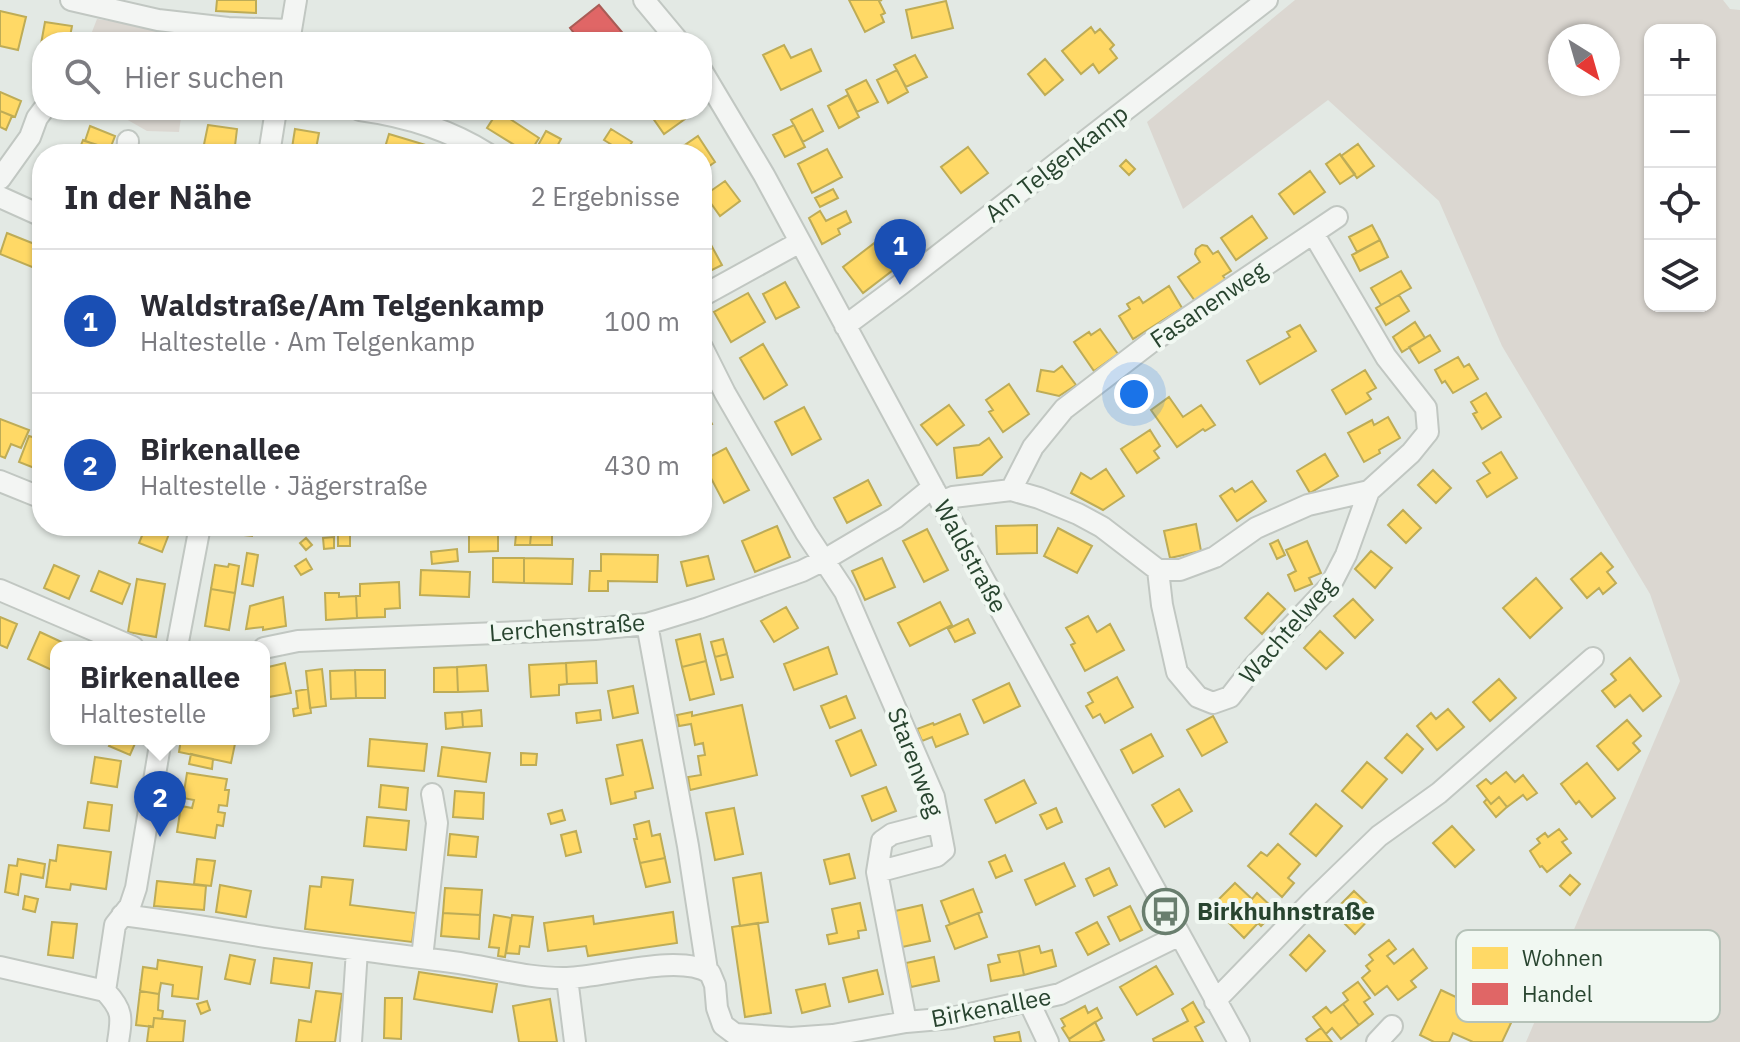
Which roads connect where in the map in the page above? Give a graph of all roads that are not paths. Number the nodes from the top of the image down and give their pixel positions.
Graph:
1 (71, 0) edge
2 (296, 0) edge
3 (644, 0) edge
4 (1267, 0) edge
5 (94, 2) edge
6 (259, 32) edge
7 (291, 32) edge
8 (671, 32) edge
9 (712, 88) edge
10 (36, 120) edge
11 (274, 120) edge
12 (406, 120) edge
13 (271, 144) edge
14 (469, 144) edge
15 (0, 179) edge
16 (0, 197) edge
17 (32, 211) edge
18 (1337, 217) dead end
19 (1313, 233) junction
20 (800, 242) junction
21 (712, 290) edge
22 (845, 326) junction
23 (712, 366) edge
24 (0, 481) edge
25 (1011, 490) junction
26 (1369, 491) junction
27 (32, 494) edge
28 (937, 494) junction
29 (198, 536) edge
30 (824, 560) junction
31 (1158, 570) junction
32 (0, 590) edge
33 (647, 624) junction
34 (119, 641) edge
35 (178, 641) edge
36 (270, 647) edge
37 (1593, 658) dead end
38 (160, 745) edge
39 (432, 794) dead end
40 (938, 822) junction
41 (877, 872) junction
42 (122, 915) junction
43 (1180, 935) junction
44 (357, 950) junction
45 (422, 958) junction
46 (0, 967) edge
47 (707, 970) junction
48 (567, 978) junction
49 (105, 991) junction
50 (1215, 1001) junction
51 (1029, 1002) junction
52 (906, 1022) junction
53 (1392, 1026) dead end
54 (118, 1042) edge
55 (351, 1042) edge
56 (575, 1042) edge
57 (1048, 1042) edge
58 (1239, 1042) edge
59 (1377, 1042) edge

1 - 5 street
2 - 7 street
3 - 8 street
4 - 22 street, Am Telgenkamp
5 - 6 street
9 - 20 street, Waldstraße
10 - 15 street
11 - 13 street
12 - 14 street
16 - 17 street
18 - 19 street, Fasanenweg
19 - 25 street, Fasanenweg
19 - 26 street, Wachtelweg
20 - 21 street
20 - 22 street, Waldstraße
22 - 28 street, Waldstraße
23 - 30 street, Starenweg
24 - 27 street
25 - 28 street
25 - 31 street
26 - 31 street, Wachtelweg
26 - 31 street, Wachtelweg
28 - 30 street, Lerchenstraße
28 - 43 street, Waldstraße
29 - 35 street
30 - 33 street, Lerchenstraße
30 - 40 street, Starenweg
32 - 34 street
33 - 36 street, Lerchenstraße
33 - 47 street, Birkenallee
37 - 50 street
38 - 42 street
39 - 45 street
40 - 41 street
40 - 41 street, Starenweg
41 - 52 street
42 - 44 street
42 - 49 street
43 - 50 street, Waldstraße
43 - 51 street, Birkenallee
44 - 45 street
44 - 55 street
45 - 48 street
46 - 49 street
47 - 48 street
47 - 52 street, Birkenallee
48 - 56 street
49 - 54 street
50 - 58 street, Waldstraße
51 - 52 street, Birkenallee
51 - 57 street
53 - 59 street

